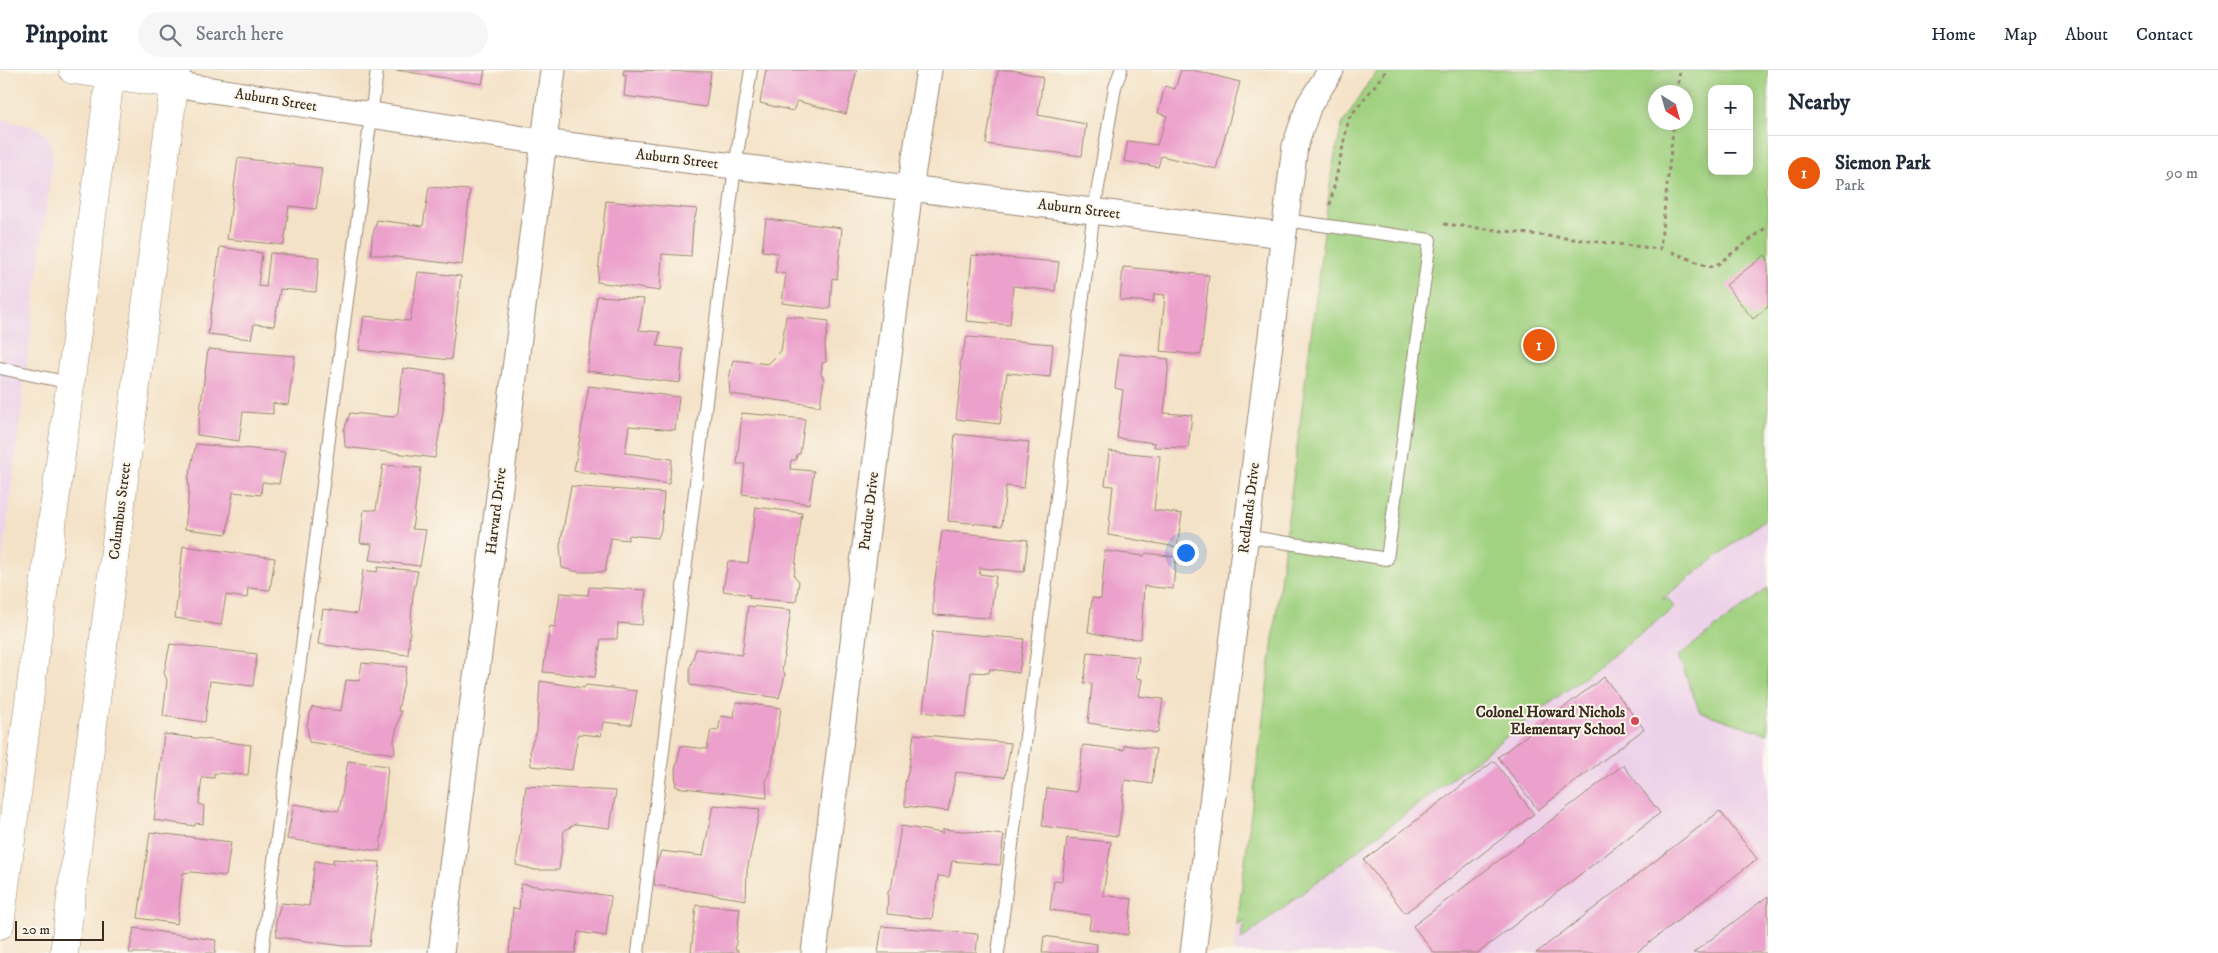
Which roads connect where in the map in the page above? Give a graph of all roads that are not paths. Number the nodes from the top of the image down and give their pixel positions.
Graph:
1 (73, 70) edge
2 (377, 70) edge
3 (553, 70) edge
4 (752, 70) edge
5 (929, 70) edge
6 (1121, 70) edge
7 (1331, 70) edge
8 (110, 72) edge
9 (175, 77) edge
10 (371, 114) junction
11 (543, 142) junction
12 (734, 166) junction
13 (910, 188) junction
14 (1094, 211) junction
15 (1284, 227) junction
16 (0, 368) edge
17 (70, 383) junction
18 (1245, 536) junction
19 (0, 925) edge
20 (64, 953) edge
21 (262, 953) edge
22 (441, 953) edge
23 (638, 953) edge
24 (814, 953) edge
25 (998, 953) edge
26 (1192, 953) edge

1 - 8 main road, Auburn Street
2 - 10 lane
3 - 11 street, Harvard Drive
4 - 12 lane
5 - 13 street, Purdue Drive
6 - 14 lane
7 - 15 street, Redlands Drive
8 - 9 main road, Auburn Street
8 - 17 main road
9 - 10 street, Auburn Street
9 - 20 main road, Columbus Street
10 - 11 street, Auburn Street
10 - 21 lane
11 - 12 street, Auburn Street
11 - 22 street, Harvard Drive
12 - 13 street, Auburn Street
12 - 23 lane
13 - 14 street, Auburn Street
13 - 24 street, Purdue Drive
14 - 15 street, Auburn Street
14 - 25 lane
15 - 18 street, Redlands Drive
15 - 18 lane
16 - 17 lane
17 - 19 main road
18 - 26 street, Redlands Drive

